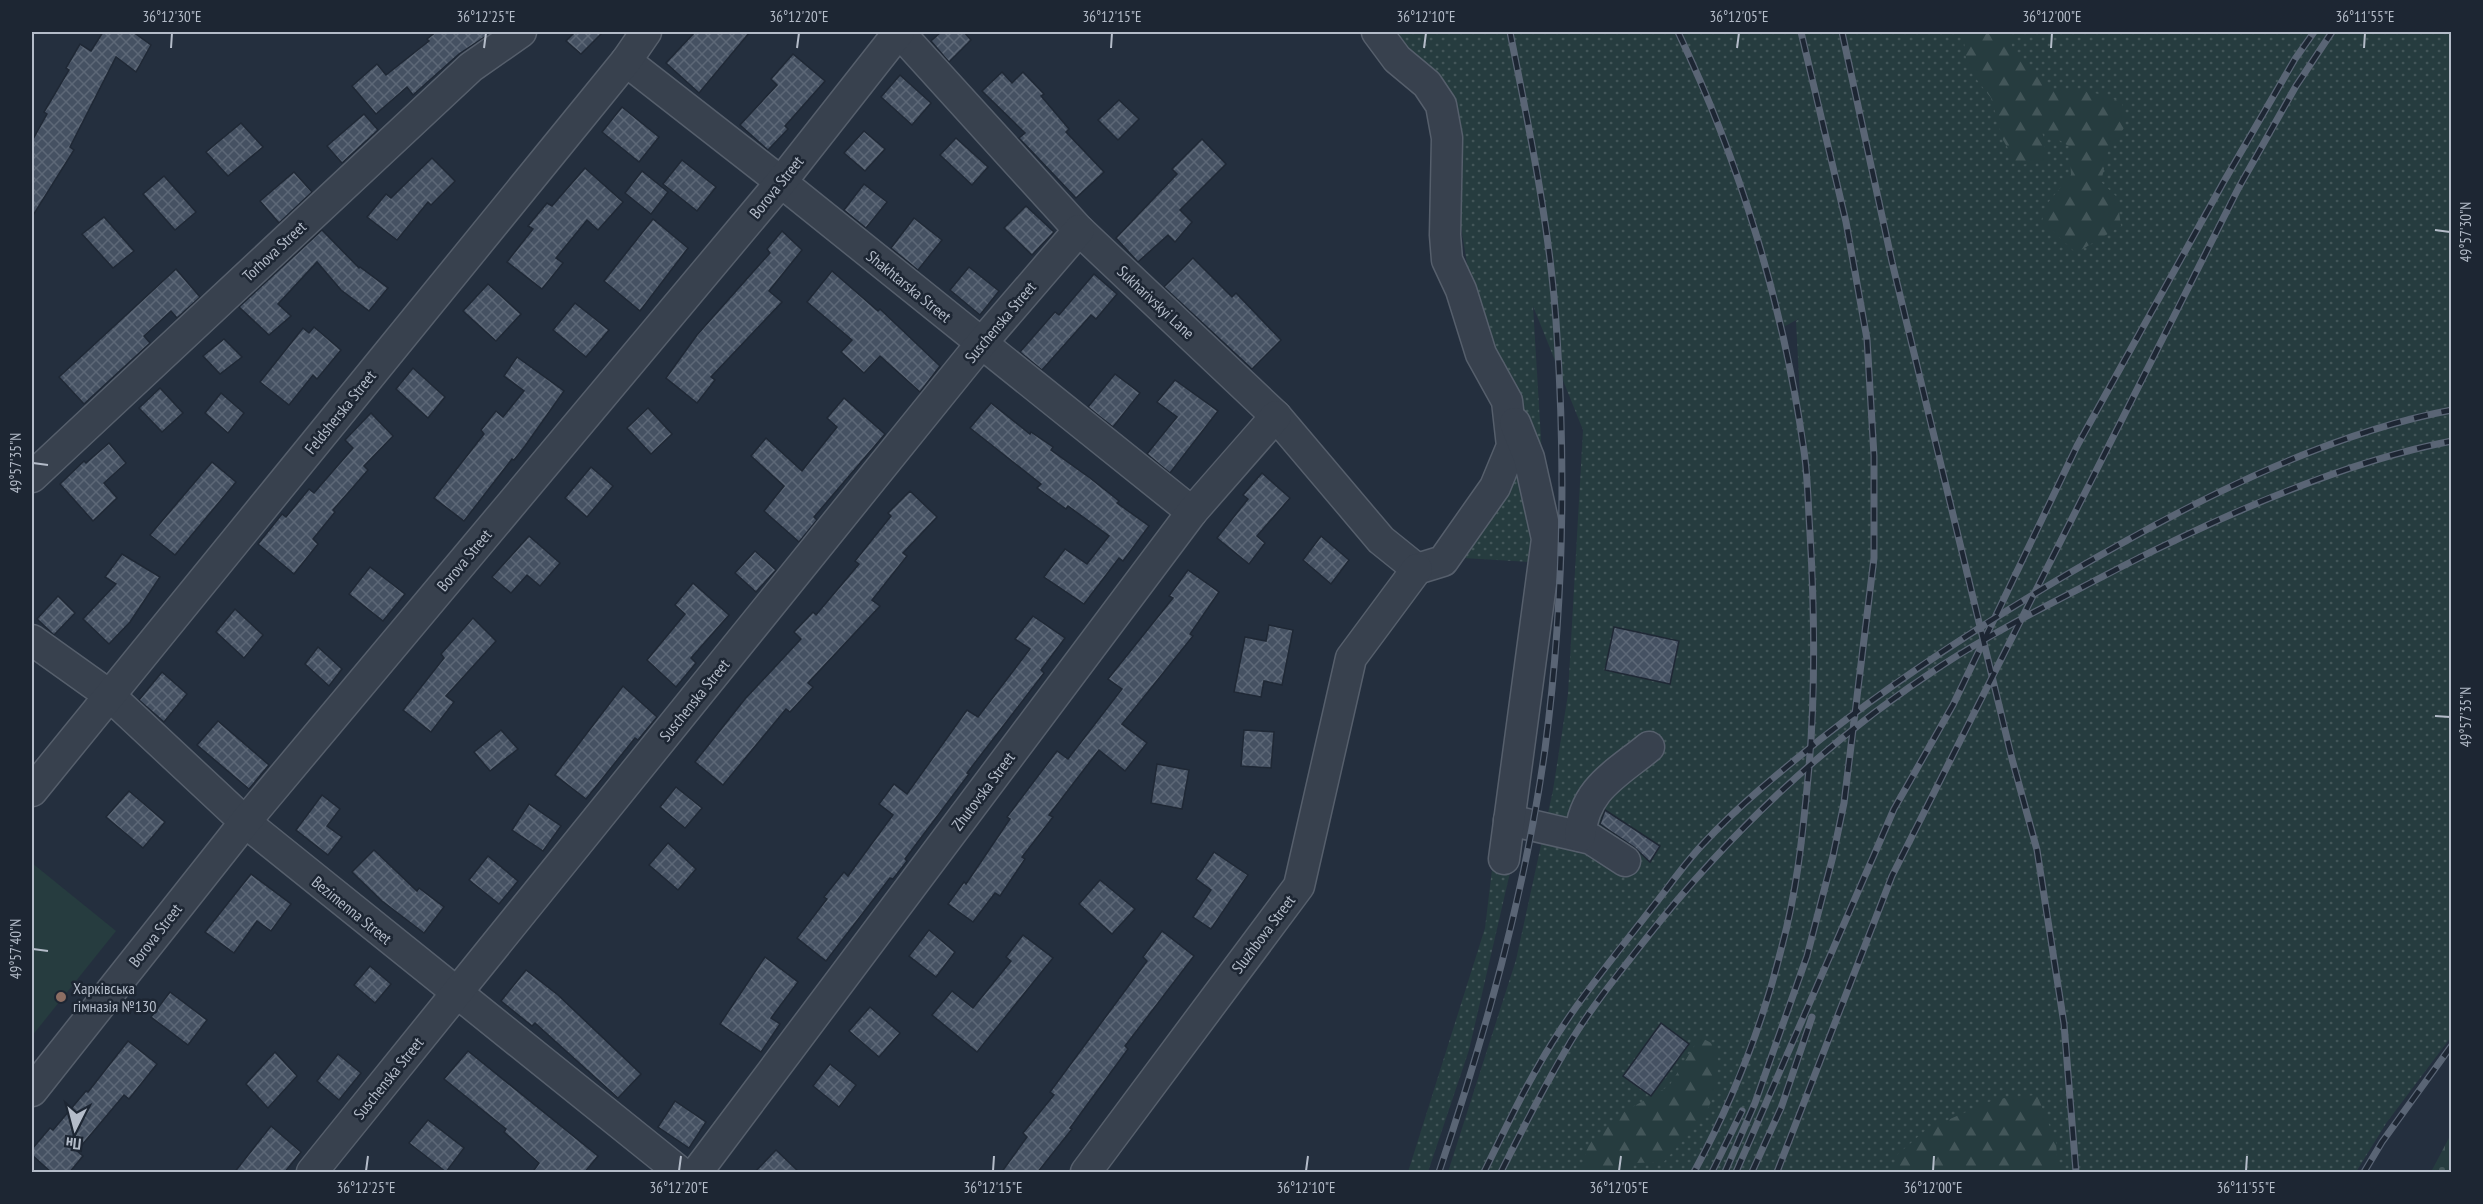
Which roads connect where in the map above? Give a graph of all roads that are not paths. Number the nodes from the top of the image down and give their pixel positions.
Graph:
1 (521, 32) edge
2 (646, 32) edge
3 (899, 32) edge
4 (1377, 32) edge
5 (626, 61) junction
6 (781, 182) junction
7 (1079, 230) junction
8 (980, 345) junction
9 (1507, 401) junction
10 (1276, 416) junction
11 (32, 477) edge
12 (1192, 512) junction
13 (1417, 568) junction
14 (32, 640) edge
15 (109, 695) junction
16 (1649, 747) dead end
17 (32, 791) edge
18 (1509, 820) junction
19 (245, 822) junction
20 (1580, 836) junction
21 (1504, 860) dead end
22 (1625, 861) dead end
23 (455, 994) junction
24 (32, 1091) edge
25 (312, 1173) edge
26 (680, 1173) edge
27 (697, 1173) edge
28 (1086, 1173) edge

1 - 11 street, Torhova Street
2 - 5 street, Feldsherska Street
3 - 6 street, Borova Street
3 - 7 street, Sukharivskyi Lane
4 - 9 street
5 - 6 street, Shakhtarska Street
5 - 15 street, Feldsherska Street
6 - 8 street, Shakhtarska Street
6 - 19 street, Borova Street
7 - 8 street, Suschenska Street
7 - 10 street, Sukharivskyi Lane
8 - 12 street, Shakhtarska Street
8 - 23 street, Suschenska Street
9 - 13 street
9 - 18 street
10 - 12 street, Zhutovska Street
10 - 13 street, Sukharivskyi Lane
12 - 27 street, Zhutovska Street
13 - 28 street, Sluzhbova Street
14 - 15 street, Bezimenna Street
15 - 17 street, Feldsherska Street
15 - 19 street, Bezimenna Street
16 - 20 street
18 - 20 street
18 - 21 street
19 - 23 street, Bezimenna Street
19 - 24 street, Borova Street
20 - 22 street
23 - 25 street, Suschenska Street
23 - 26 street, Bezimenna Street

